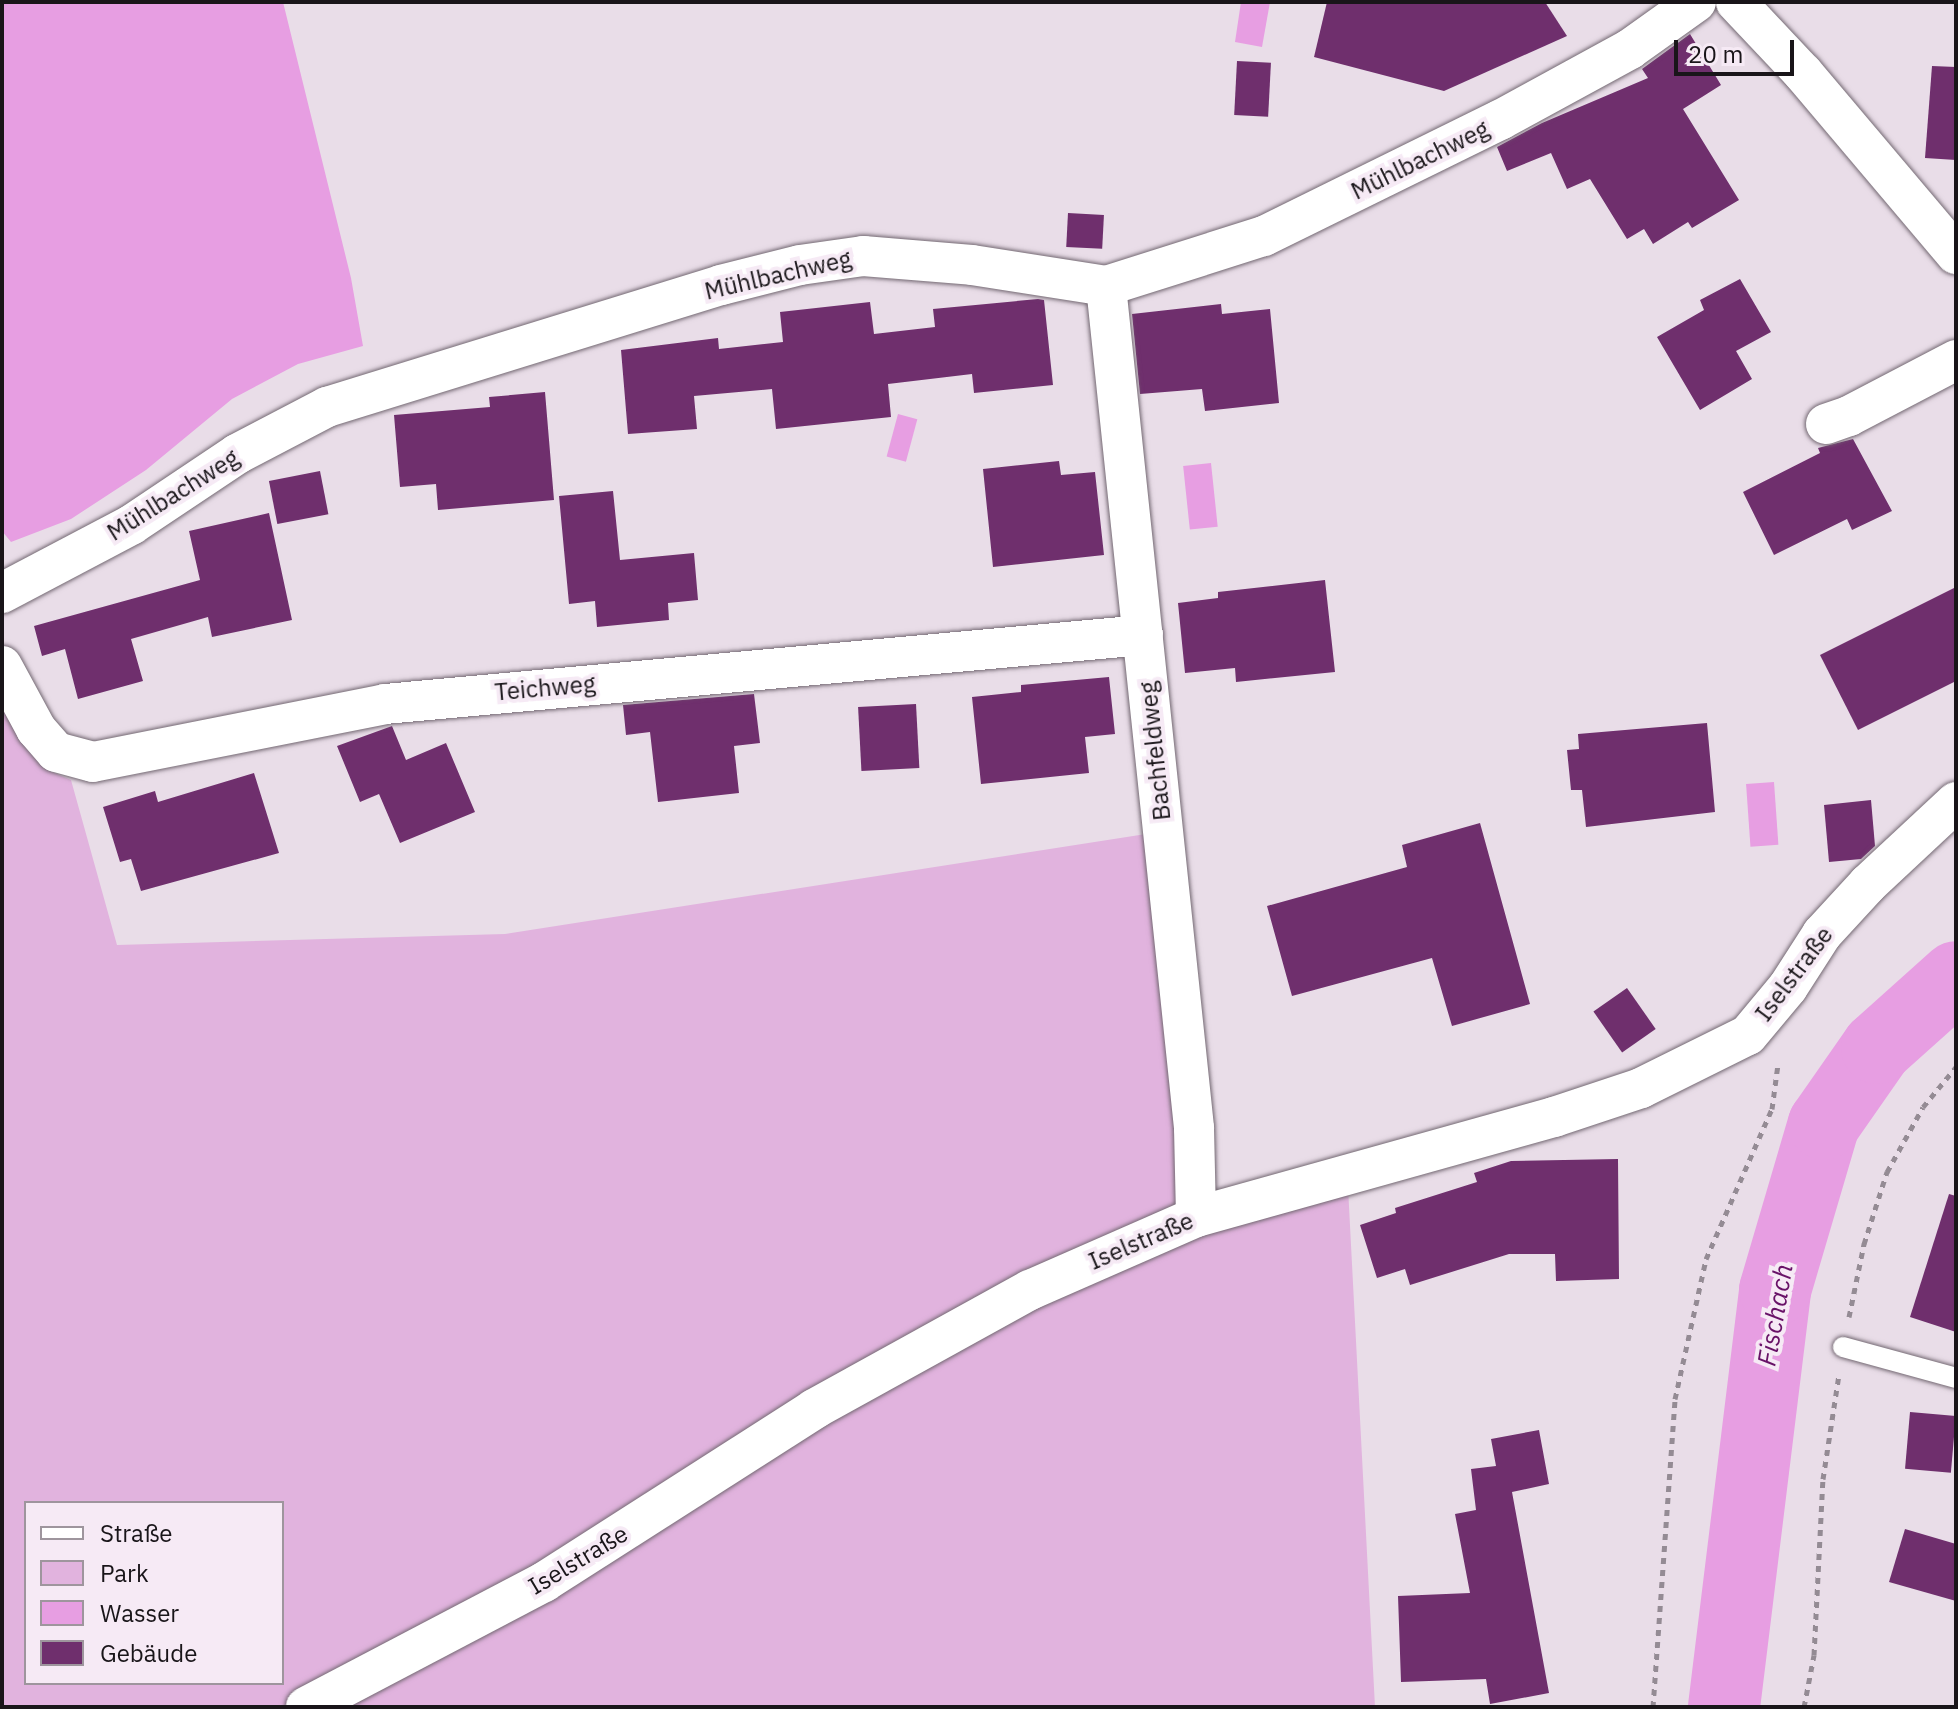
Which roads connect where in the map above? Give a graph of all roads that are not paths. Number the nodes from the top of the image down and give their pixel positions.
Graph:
1 (1696, 2) edge
2 (1736, 2) edge
3 (1956, 254) edge
4 (1106, 286) junction
5 (1956, 360) edge
6 (1826, 424) dead end
7 (2, 593) edge
8 (1143, 635) junction
9 (2, 666) edge
10 (1956, 802) edge
11 (1196, 1217) junction
12 (1843, 1347) dead end
13 (1956, 1378) edge
14 (306, 1707) edge

1 - 4 street, Mühlbachweg
2 - 3 street
4 - 7 street, Mühlbachweg
4 - 8 street, Bachfeldweg
5 - 6 street
8 - 9 street, Teichweg
8 - 11 street, Bachfeldweg
10 - 11 street, Iselstraße
11 - 14 street, Iselstraße
12 - 13 lane

